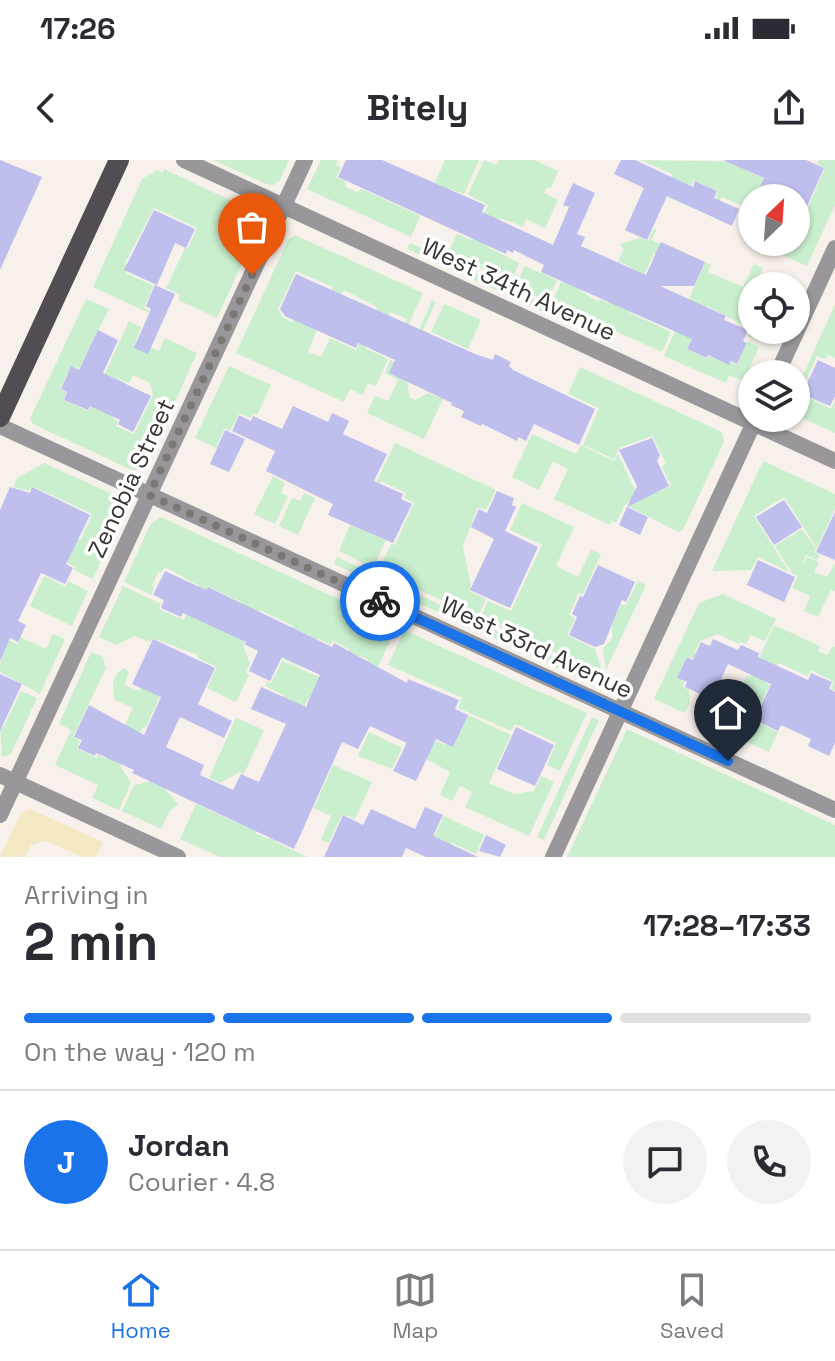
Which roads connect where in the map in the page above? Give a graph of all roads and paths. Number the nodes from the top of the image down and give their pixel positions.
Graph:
1 (119, 160) edge
2 (184, 160) edge
3 (305, 160) edge
4 (283, 206) junction
5 (835, 248) edge
6 (783, 360) edge
7 (738, 413) edge
8 (0, 417) edge
9 (0, 426) edge
10 (750, 432) edge
11 (777, 432) edge
12 (835, 461) edge
13 (149, 495) junction
14 (620, 712) junction
15 (8, 779) edge
16 (835, 810) edge
17 (0, 815) edge
18 (178, 857) edge
19 (553, 857) edge

1 - 8 main road
2 - 4 street, West 34th Avenue
3 - 4 street, Zenobia Street
4 - 7 street, West 34th Avenue
4 - 13 street, Zenobia Street
5 - 6 street
9 - 13 street, West 33rd Avenue
10 - 14 street
11 - 12 street, West 34th Avenue
13 - 14 street, West 33rd Avenue
13 - 15 street, Zenobia Street
14 - 16 street, West 33rd Avenue
14 - 19 street
15 - 17 street, Zenobia Street
15 - 18 street

